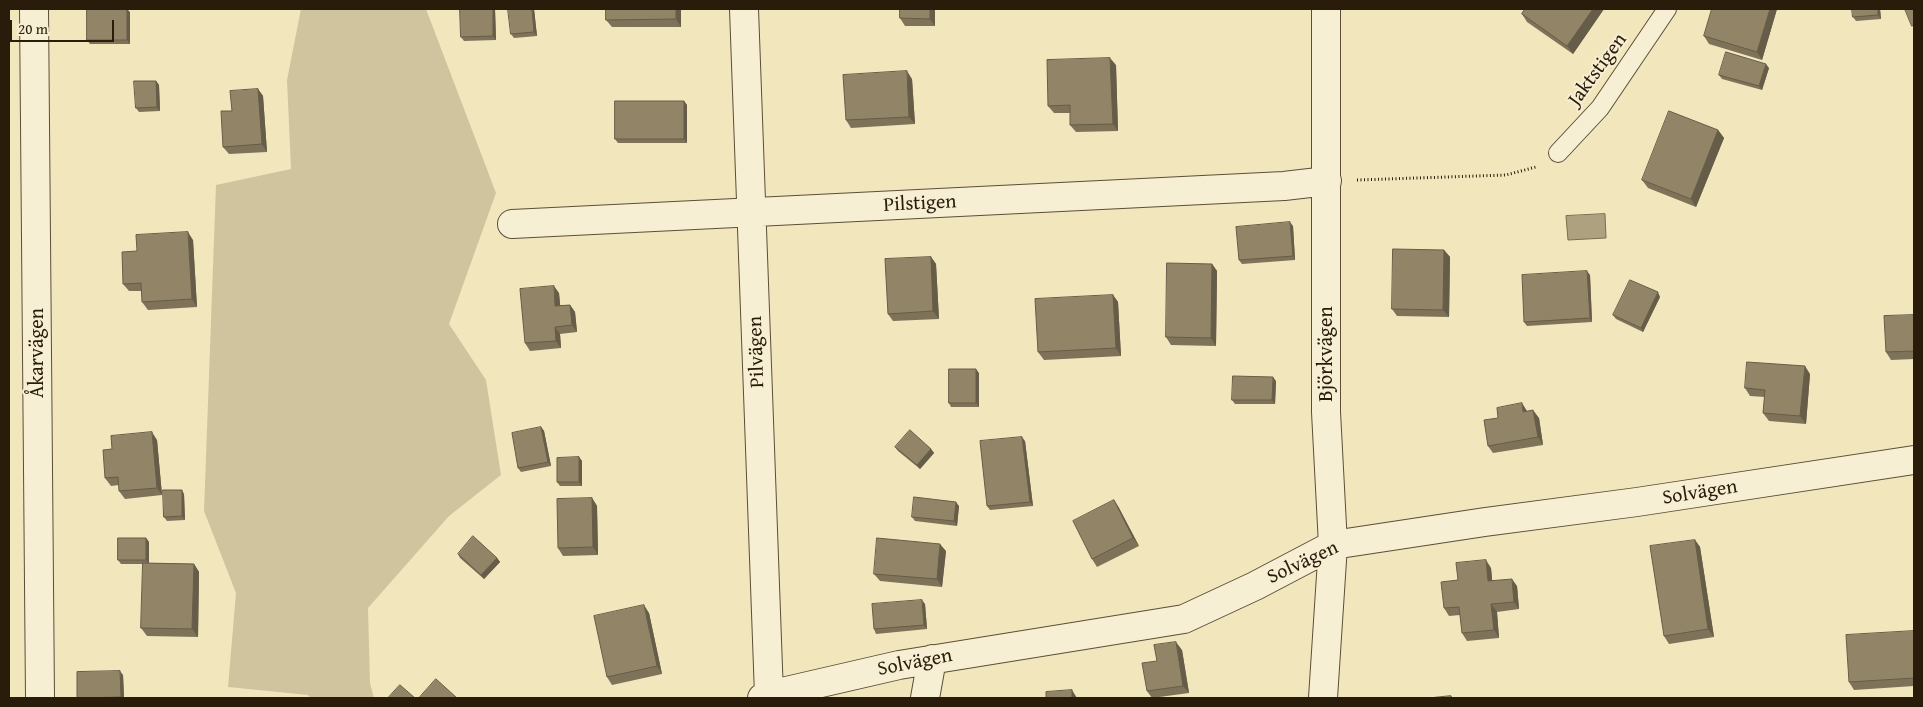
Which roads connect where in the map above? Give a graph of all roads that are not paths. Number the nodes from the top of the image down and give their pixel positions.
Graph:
1 (34, 9) edge
2 (744, 9) edge
3 (1326, 9) edge
4 (1668, 9) edge
5 (1558, 153) road end
6 (1327, 181) junction
7 (751, 212) junction
8 (512, 224) dead end
9 (1914, 460) edge
10 (1333, 545) junction
11 (932, 659) junction
12 (765, 696) edge
13 (40, 698) edge
14 (925, 698) edge
15 (1323, 698) edge

1 - 13 street, Åkarvägen
2 - 7 street, Pilvägen
3 - 6 street, Björkvägen
4 - 5 lane, Jaktstigen
6 - 7 street, Pilstigen
6 - 10 street, Björkvägen
7 - 8 street, Pilstigen
7 - 12 street, Pilvägen
9 - 10 street, Solvägen
10 - 11 street, Solvägen
10 - 15 street, Björkvägen
11 - 12 street, Solvägen
11 - 14 street

